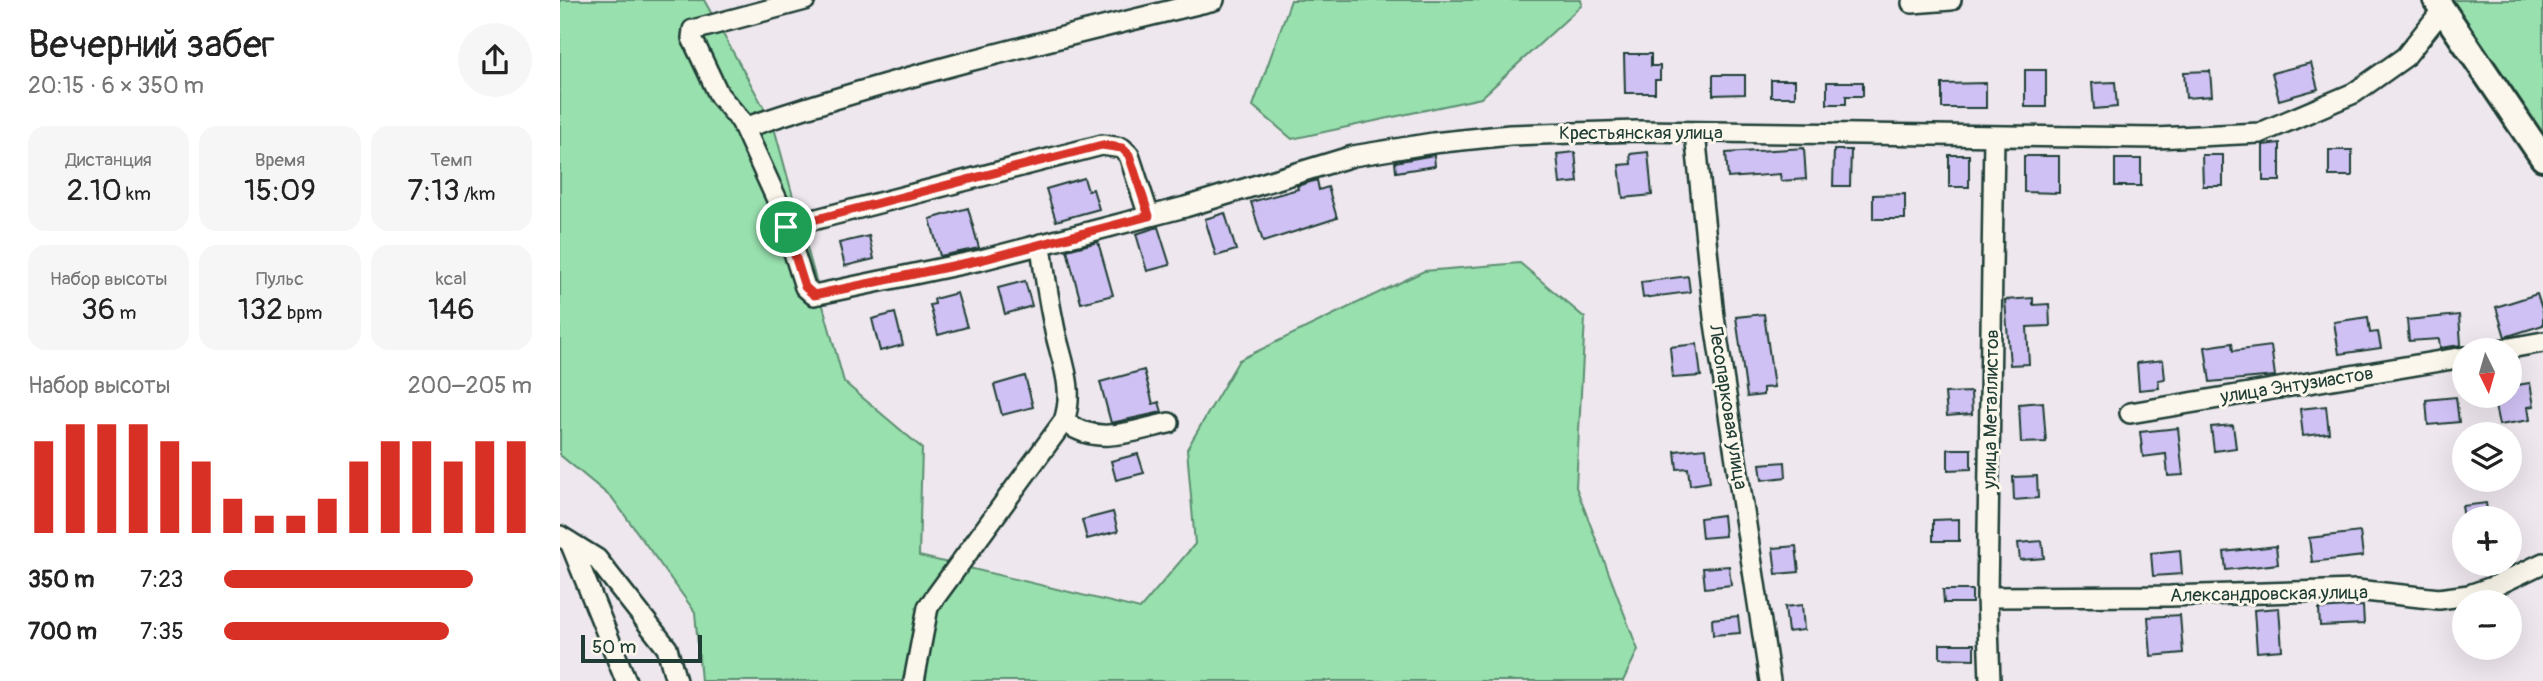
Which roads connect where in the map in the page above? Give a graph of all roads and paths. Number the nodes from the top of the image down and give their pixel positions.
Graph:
1 (805, 0) edge
2 (1214, 0) edge
3 (1951, 0) edge
4 (1912, 4) dead end
5 (2440, 4) edge
6 (744, 128) junction
7 (1695, 133) junction
8 (1994, 136) junction
9 (2543, 158) edge
10 (1149, 216) junction
11 (786, 227) junction
12 (1041, 244) junction
13 (2543, 342) edge
14 (2522, 346) edge
15 (2452, 359) edge
16 (2130, 413) dead end
17 (1064, 421) junction
18 (1169, 423) dead end
19 (565, 539) edge
20 (2543, 563) edge
21 (1987, 597) junction
22 (626, 681) edge
23 (676, 681) edge
24 (914, 681) edge
25 (1770, 681) edge
26 (1990, 681) edge

1 - 6 street
2 - 6 street
3 - 4 street
5 - 8 street, Крестьянская улица
5 - 9 main road
6 - 11 street
7 - 8 street, Крестьянская улица
7 - 10 street, Крестьянская улица
7 - 25 street, Лесопарковая улица
8 - 21 street, улица Металлистов
10 - 11 street
10 - 12 street, Крестьянская улица
11 - 12 street, Крестьянская улица
12 - 17 street
13 - 14 street
15 - 16 street, улица Энтузиастов
17 - 18 street
17 - 24 street
19 - 22 street
19 - 23 street
20 - 21 street, Александровская улица
21 - 26 street, улица Металлистов

